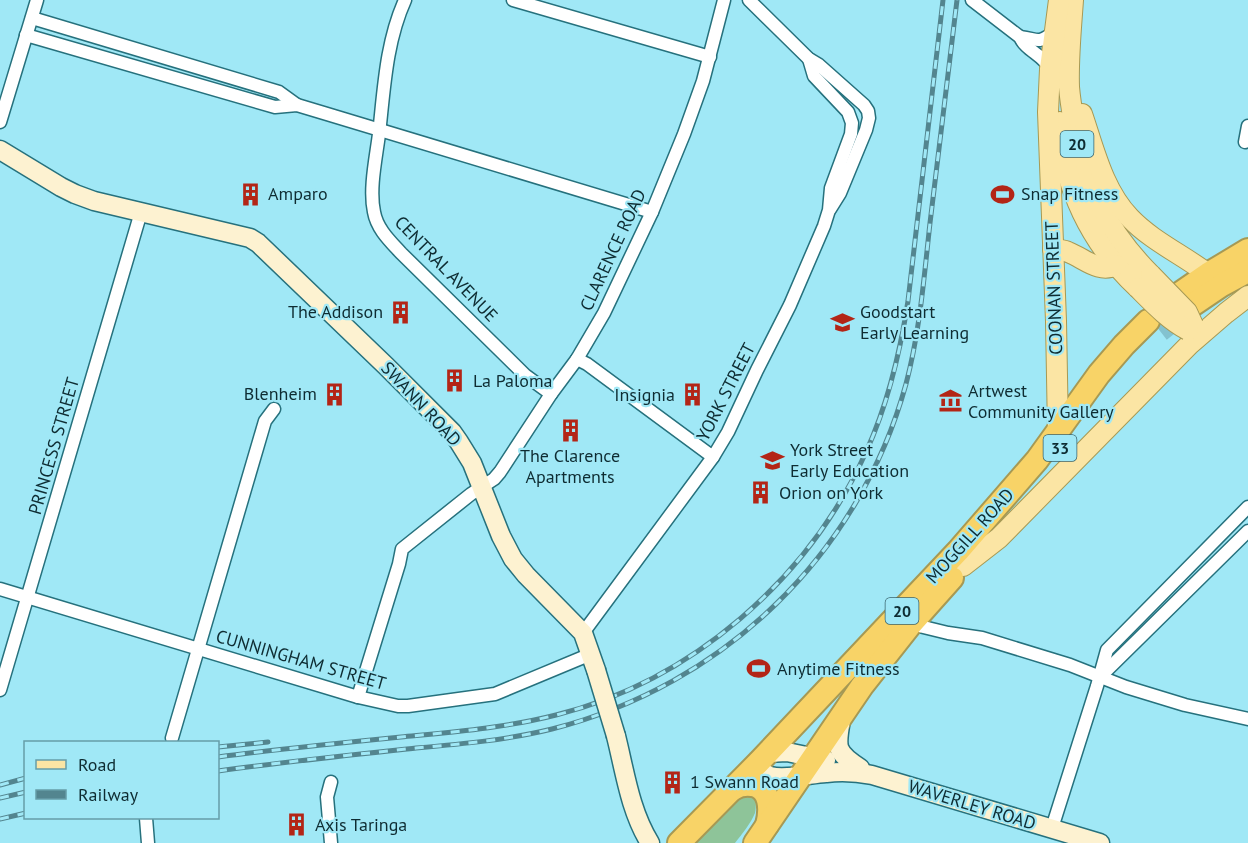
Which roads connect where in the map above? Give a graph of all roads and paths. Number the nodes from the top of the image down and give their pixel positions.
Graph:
1 (37, 0) edge
2 (405, 0) edge
3 (513, 0) edge
4 (724, 0) edge
5 (749, 0) edge
6 (972, 0) edge
7 (1059, 0) edge
8 (1065, 0) edge
9 (1074, 0) edge
10 (32, 18) junction
11 (1055, 32) junction
12 (26, 35) junction
13 (1020, 37) junction
14 (710, 57) junction
15 (809, 58) junction
16 (1050, 69) junction
17 (1070, 98) junction
18 (297, 105) junction
19 (0, 122) edge
20 (1248, 126) edge
21 (379, 130) junction
22 (1245, 142) dead end
23 (0, 150) edge
24 (829, 210) junction
25 (141, 212) junction
26 (652, 212) junction
27 (1113, 229) junction
28 (1053, 249) junction
29 (1248, 250) edge
30 (1116, 265) junction
31 (1248, 271) edge
32 (1208, 274) junction
33 (1145, 282) junction
34 (1248, 296) edge
35 (1192, 323) junction
36 (577, 359) junction
37 (551, 394) junction
38 (274, 409) dead end
39 (1058, 432) junction
40 (713, 456) junction
41 (1037, 460) joint
42 (481, 487) junction
43 (1248, 507) edge
44 (1248, 531) edge
45 (963, 566) junction
46 (0, 589) edge
47 (28, 597) junction
48 (911, 624) junction
49 (583, 633) junction
50 (198, 649) junction
51 (594, 662) junction
52 (1100, 677) junction
53 (0, 690) edge
54 (358, 697) junction
55 (842, 715) junction
56 (1248, 719) edge
57 (172, 738) dead end
58 (763, 758) junction
59 (808, 766) junction
60 (860, 768) junction
61 (878, 777) junction
62 (331, 782) dead end
63 (732, 789) junction
64 (146, 819) edge
65 (761, 834) edge
66 (1050, 836) edge
67 (148, 843) edge
68 (331, 843) edge
69 (650, 843) edge
70 (679, 843) edge
71 (1100, 843) edge

1 - 10 street
2 - 21 street, CENTRAL AVENUE
3 - 14 street
4 - 14 street, CLARENCE ROAD
5 - 15 street, YORK STREET
6 - 13 street
7 - 11 main road, COONAN STREET / 20
8 - 30 main road, COONAN STREET
9 - 17 main road, COONAN STREET / 20
10 - 12 street
10 - 18 street
11 - 13 street
11 - 16 main road, COONAN STREET / 20
12 - 18 street
12 - 19 street
13 - 16 street
14 - 26 street, CLARENCE ROAD
15 - 24 street, YORK STREET
15 - 24 street, YORK STREET
16 - 28 main road, COONAN STREET / 20
17 - 27 main road, COONAN STREET / 20
17 - 32 main road
18 - 21 street
20 - 22 street
21 - 26 street
21 - 37 street, CENTRAL AVENUE
23 - 25 main road, SWANN ROAD
24 - 40 street, YORK STREET
25 - 42 main road, SWANN ROAD
25 - 47 street, PRINCESS STREET
26 - 36 street, CLARENCE ROAD
27 - 30 main road
27 - 33 main road, COONAN STREET / 20
28 - 30 main road
28 - 39 main road, COONAN STREET / 20
29 - 32 highway, MOGGILL ROAD
30 - 33 main road, COONAN STREET
31 - 35 highway, MOGGILL ROAD
32 - 35 highway, MOGGILL ROAD
33 - 35 main road, COONAN STREET / 20, bridge
34 - 35 main road, MOGGILL ROAD
35 - 45 main road, MOGGILL ROAD / 20
36 - 37 street, CLARENCE ROAD
36 - 40 street
37 - 42 street, CLARENCE ROAD
38 - 50 street
39 - 41 highway, MOGGILL ROAD / 33
39 - 45 highway, MOGGILL ROAD / 33
40 - 49 street, YORK STREET
41 - 58 highway, MOGGILL ROAD / 20
42 - 49 main road, SWANN ROAD
42 - 54 street, CLARENCE ROAD
43 - 52 street
44 - 52 street
45 - 48 highway, MOGGILL ROAD / 20
46 - 47 street, CUNNINGHAM STREET
47 - 50 street, CUNNINGHAM STREET
47 - 53 street, PRINCESS STREET
48 - 52 street
48 - 55 highway, MOGGILL ROAD / 20
49 - 51 main road, SWANN ROAD
50 - 54 street, CUNNINGHAM STREET
50 - 57 street
51 - 54 street, CUNNINGHAM STREET
51 - 69 main road, SWANN ROAD, bridge
52 - 56 street
52 - 66 street
55 - 59 highway, MOGGILL ROAD / 20
55 - 60 main road
58 - 59 main road, WAVERLEY ROAD
58 - 59 main road, WAVERLEY ROAD
58 - 63 highway, MOGGILL ROAD / 20
59 - 60 main road, WAVERLEY ROAD
59 - 61 main road, WAVERLEY ROAD
59 - 65 highway, MOGGILL ROAD / 20
60 - 61 main road, WAVERLEY ROAD
61 - 66 main road, WAVERLEY ROAD
62 - 68 street
63 - 65 highway
63 - 70 highway, MOGGILL ROAD / 20
64 - 67 street
66 - 71 main road, WAVERLEY ROAD

